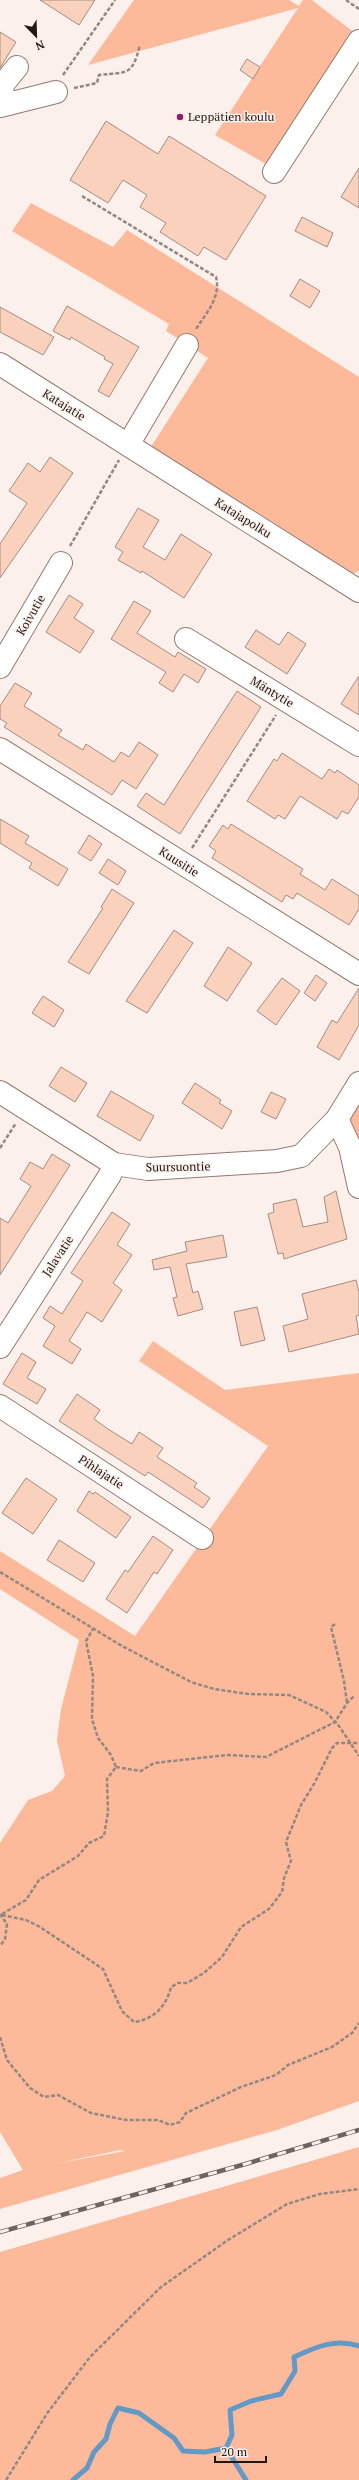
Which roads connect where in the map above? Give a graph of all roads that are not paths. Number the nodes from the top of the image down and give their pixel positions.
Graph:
1 (359, 41) edge
2 (16, 67) dead end
3 (56, 92) road end
4 (2, 97) edge
5 (274, 172) dead end
6 (187, 345) road end
7 (0, 364) edge
8 (128, 445) junction
9 (61, 563) road end
10 (359, 591) edge
11 (186, 640) dead end
12 (0, 667) edge
13 (359, 745) edge
14 (0, 749) edge
15 (359, 974) edge
16 (359, 1083) edge
17 (0, 1092) edge
18 (337, 1119) junction
19 (114, 1164) junction
20 (359, 1187) edge
21 (0, 1347) edge
22 (0, 1406) edge
23 (202, 1538) dead end

1 - 5 street
2 - 4 street
3 - 4 street
6 - 8 street
7 - 8 street, Katajatie
8 - 10 street, Katajapolku
9 - 12 street, Koivutie
11 - 13 street, Mäntytie
14 - 15 street, Kuusitie
16 - 18 street, Suursuontie
17 - 19 street, Suursuontie
18 - 19 street, Suursuontie
18 - 20 street
19 - 21 street, Jalavatie
22 - 23 street, Pihlajatie

